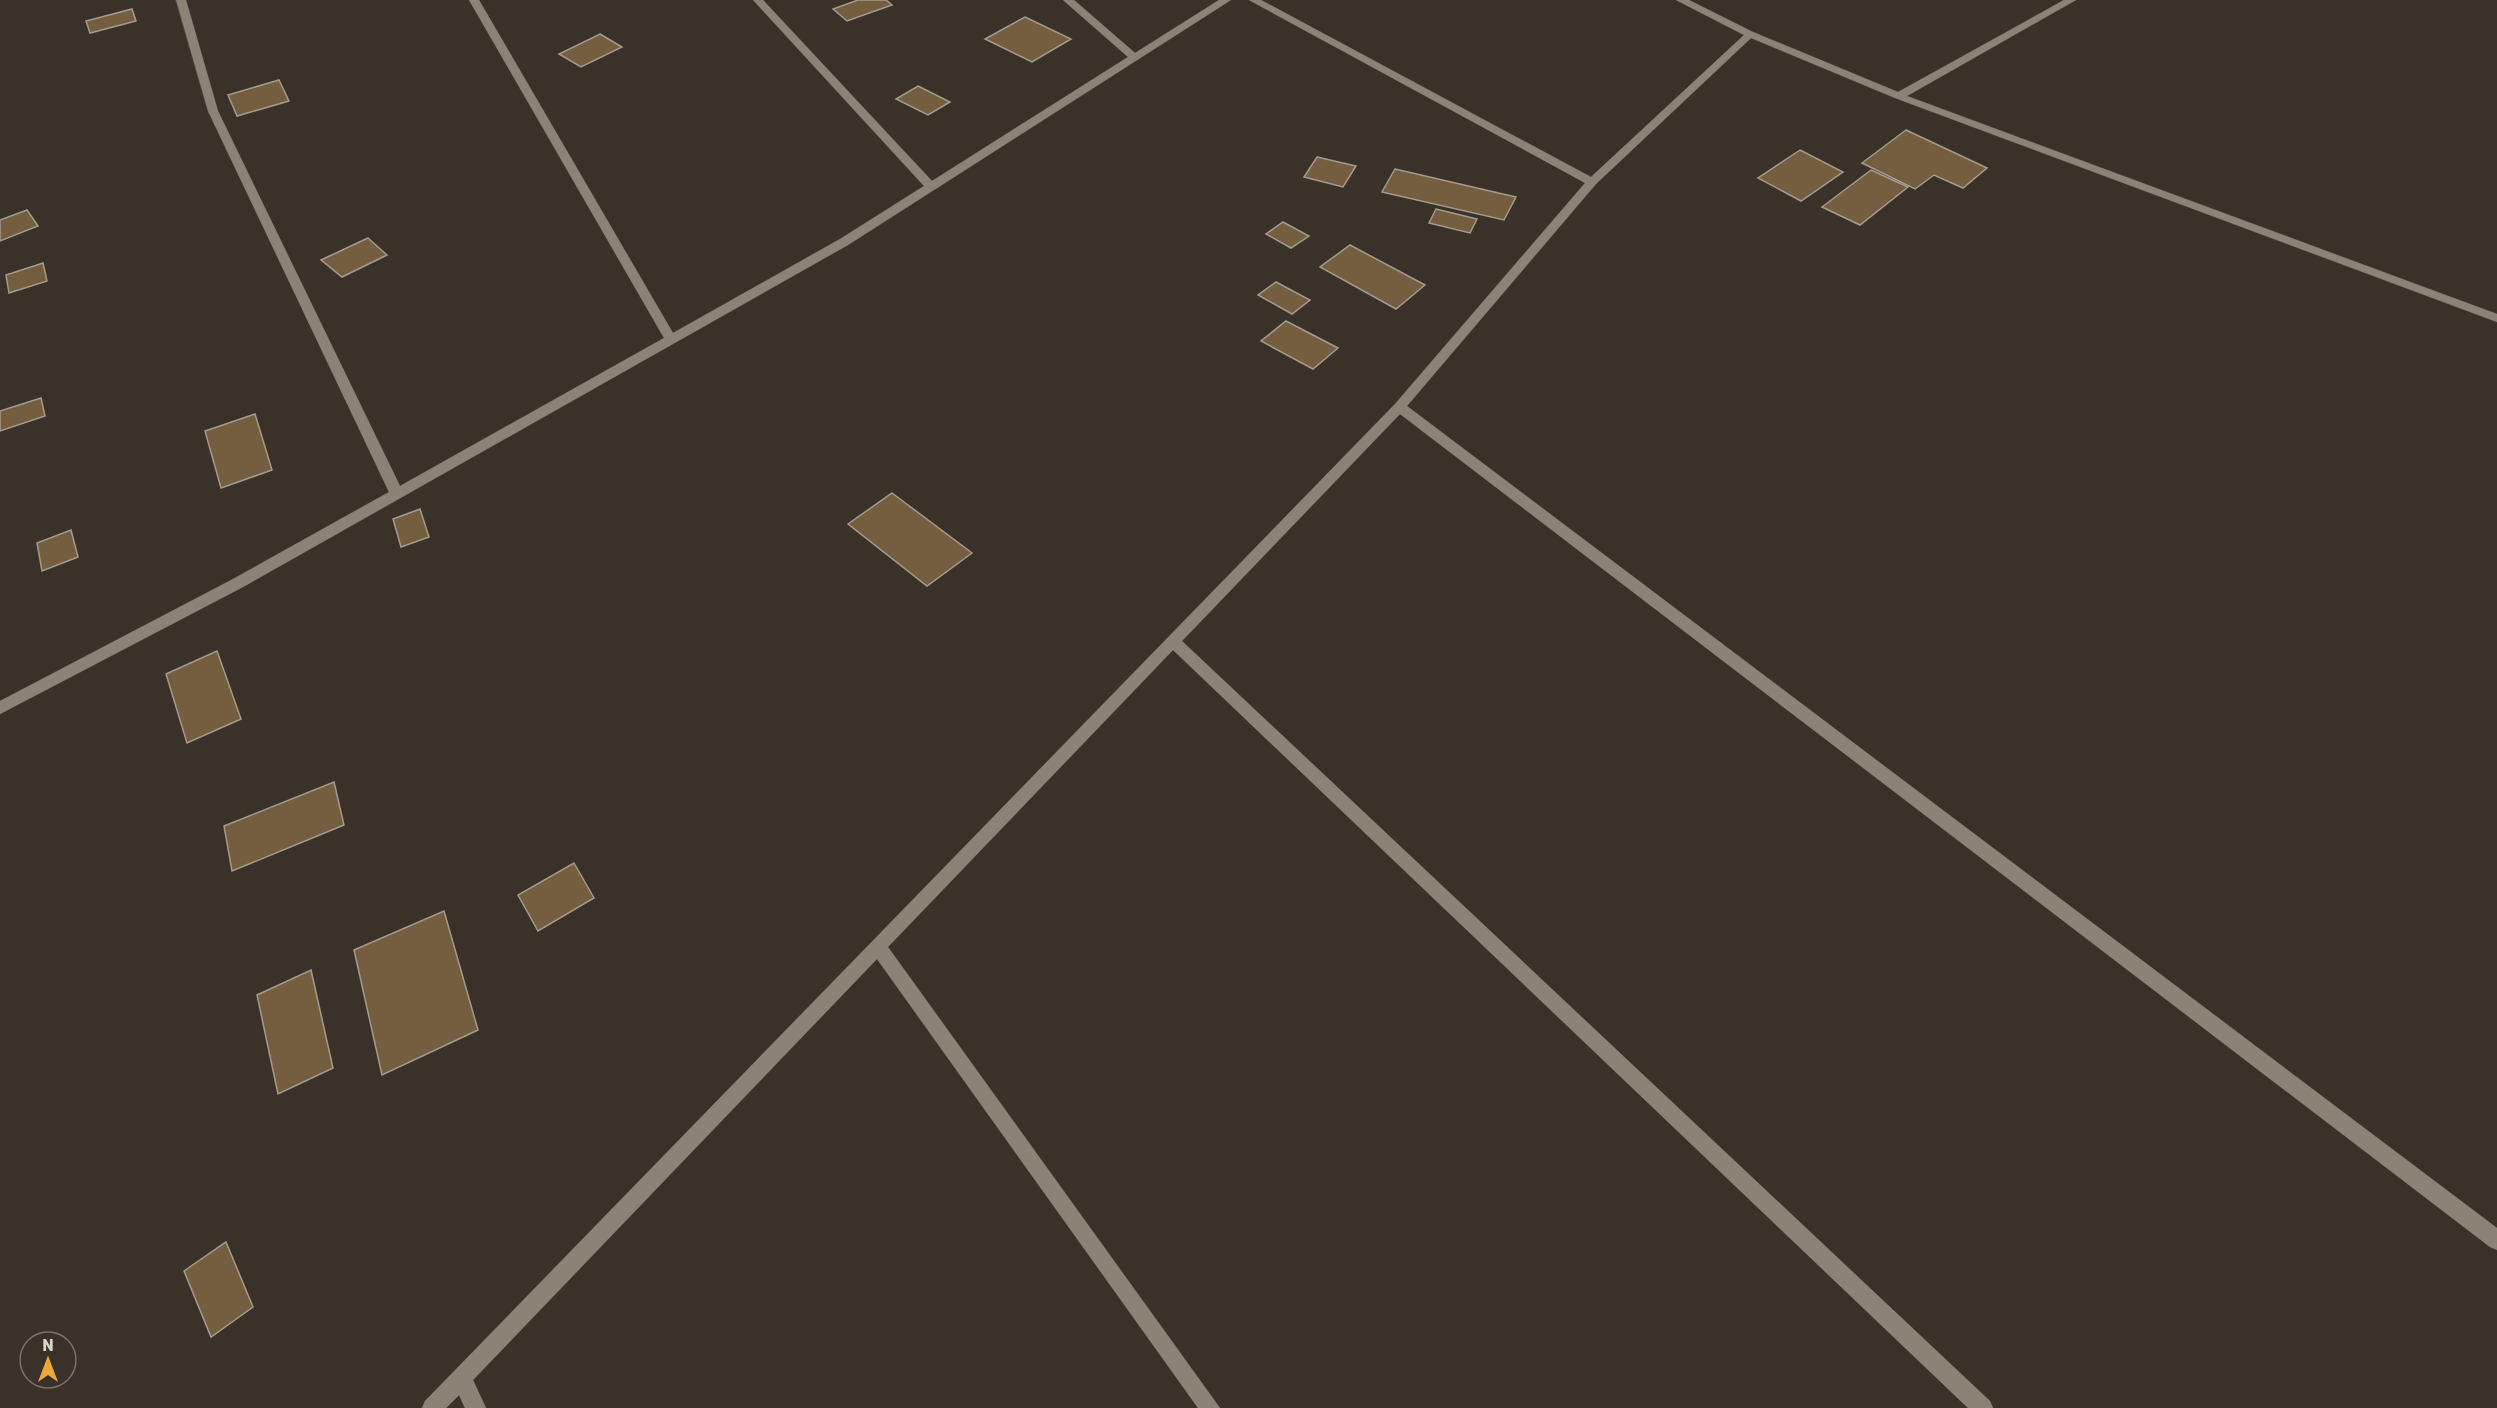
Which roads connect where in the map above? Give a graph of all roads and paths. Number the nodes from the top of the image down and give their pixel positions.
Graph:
1 (181, 0) edge
2 (474, 0) edge
3 (758, 0) edge
4 (1068, 0) edge
5 (1226, 0) edge
6 (1254, 0) edge
7 (1680, 0) edge
8 (2071, 0) edge
9 (1750, 34) junction
10 (1135, 58) junction
11 (1899, 96) junction
12 (1592, 182) junction
13 (931, 187) junction
14 (2497, 318) edge
15 (671, 339) junction
16 (1399, 407) junction
17 (397, 494) junction
18 (1173, 641) junction
19 (0, 708) edge
20 (878, 946) junction
21 (2497, 1240) edge
22 (461, 1378) junction
23 (432, 1408) edge
24 (476, 1408) edge
25 (1210, 1408) edge
26 (1983, 1408) edge

1 - 17 street
2 - 15 street
3 - 13 street
4 - 10 street
5 - 10 street
6 - 12 street
7 - 9 street
8 - 11 street
9 - 11 street
9 - 12 street
10 - 13 street
11 - 14 street
12 - 16 street
13 - 15 street
15 - 17 street
16 - 18 street
16 - 21 street
17 - 19 street
18 - 20 street
18 - 26 street
20 - 22 street
20 - 25 street
22 - 23 street
22 - 24 street

